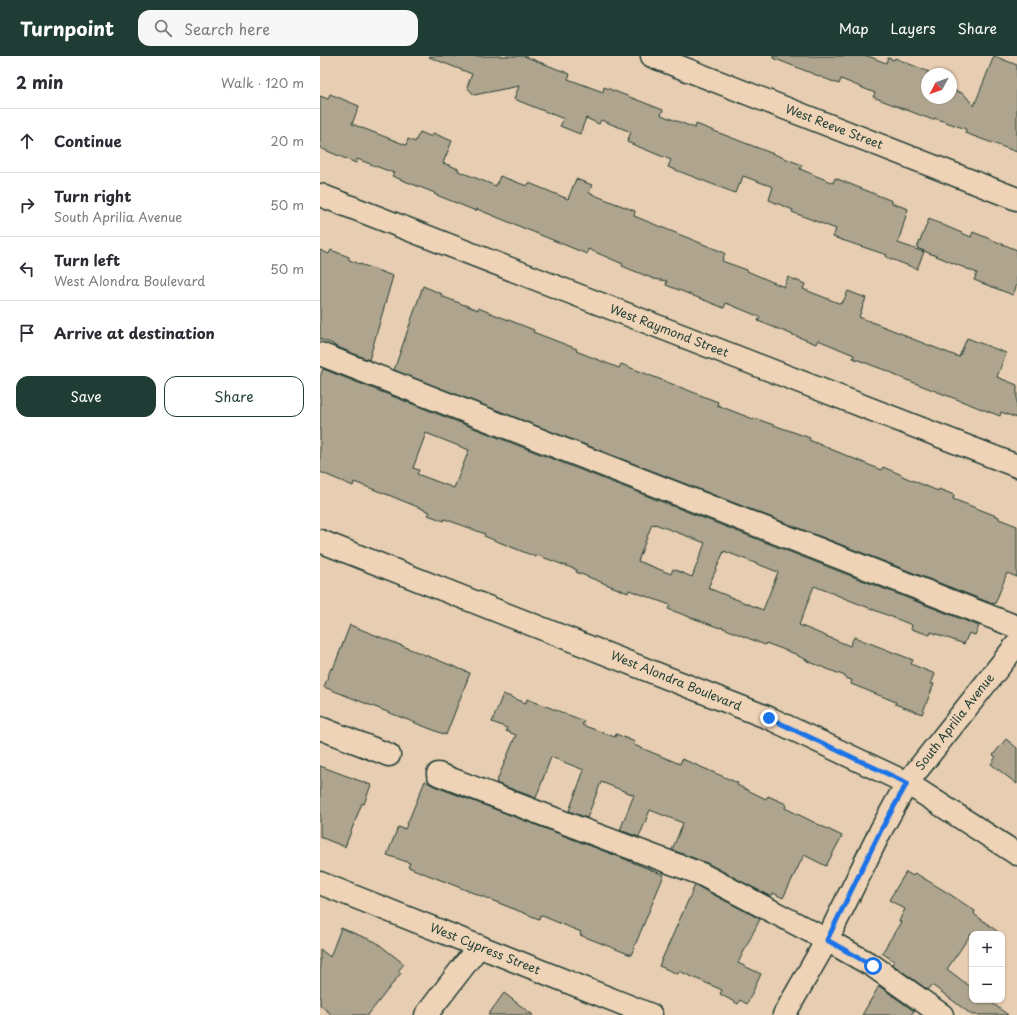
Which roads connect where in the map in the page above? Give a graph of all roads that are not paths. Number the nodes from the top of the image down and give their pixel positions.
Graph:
1 (652, 56) edge
2 (320, 195) edge
3 (1017, 199) edge
4 (320, 354) edge
5 (1017, 466) edge
6 (320, 541) edge
7 (1017, 627) edge
8 (1017, 644) edge
9 (320, 728) edge
10 (389, 755) dead end
11 (438, 774) dead end
12 (907, 783) junction
13 (1017, 854) edge
14 (320, 883) edge
15 (827, 940) junction
16 (479, 946) junction
17 (426, 1015) edge
18 (651, 1015) edge
19 (784, 1015) edge
20 (942, 1015) edge

1 - 3 street, West Reeve Street
2 - 5 street, West Raymond Street
4 - 7 street
6 - 12 street, West Alondra Boulevard
8 - 12 street, South Aprilia Avenue
9 - 10 street
11 - 15 street
12 - 13 street, West Alondra Boulevard
12 - 15 street, South Aprilia Avenue
14 - 16 street, West Cypress Street
15 - 19 street, South Aprilia Avenue
15 - 20 street
16 - 17 street
16 - 18 street, West Cypress Street

